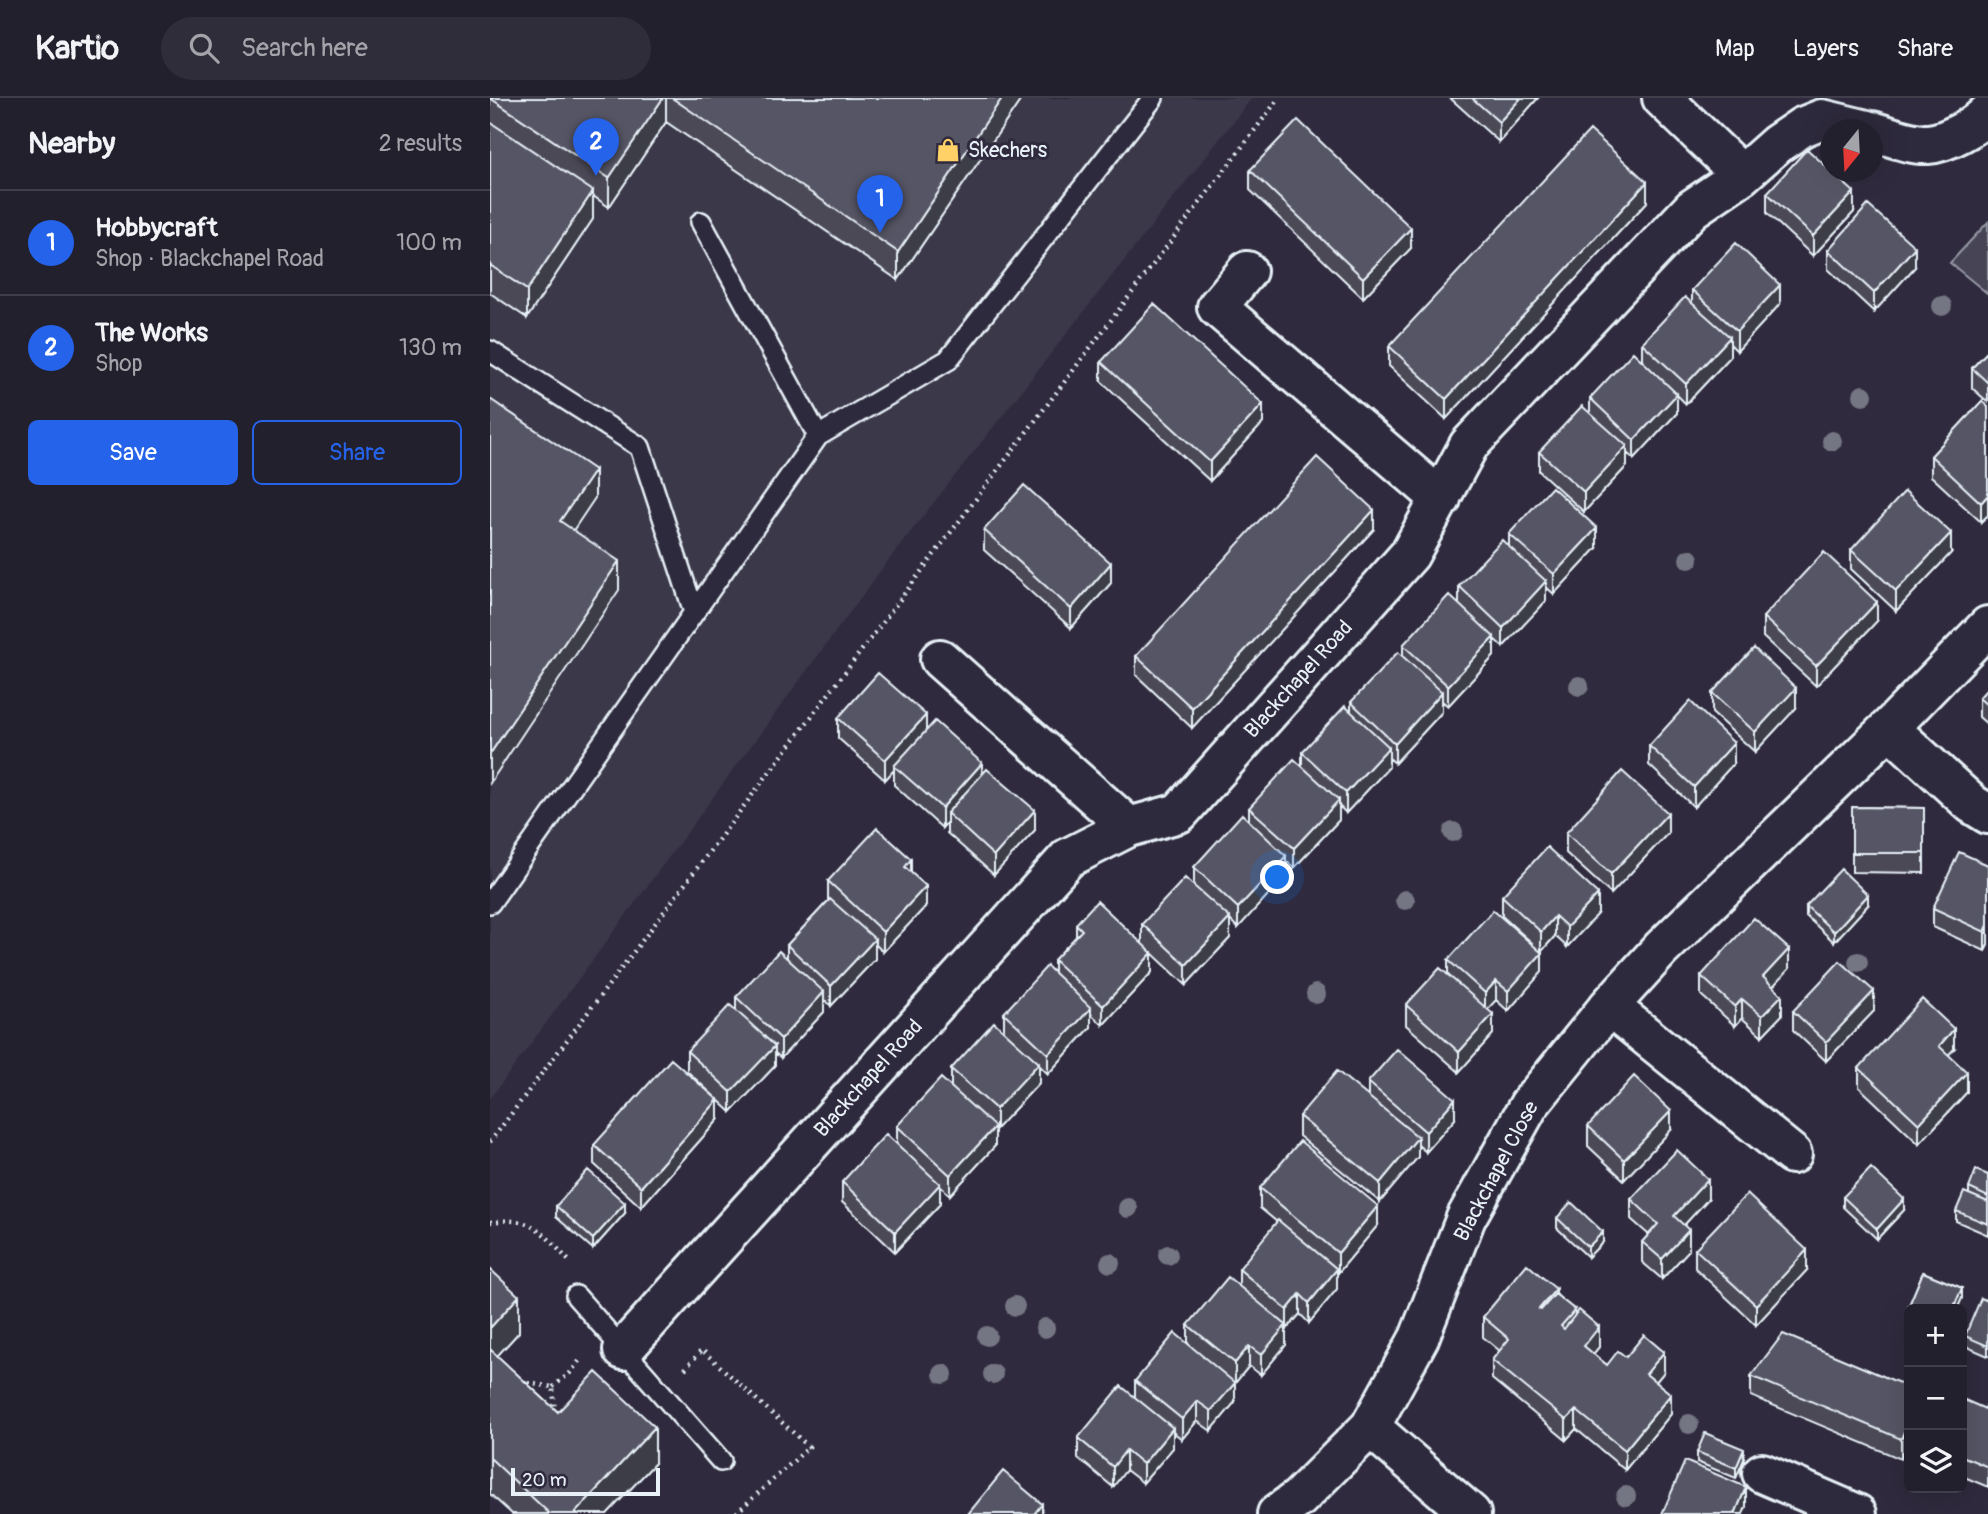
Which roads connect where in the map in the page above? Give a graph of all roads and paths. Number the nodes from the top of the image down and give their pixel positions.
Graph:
1 (1153, 98) edge
2 (1279, 98) edge
3 (1662, 98) edge
4 (1988, 113) edge
5 (1820, 120) edge
6 (1883, 134) edge
7 (1742, 175) junction
8 (701, 222) dead end
9 (1247, 271) dead end
10 (490, 351) edge
11 (818, 436) junction
12 (1441, 499) junction
13 (694, 612) junction
14 (1988, 626) edge
15 (940, 659) dead end
16 (1889, 728) junction
17 (1988, 814) edge
18 (1129, 827) junction
19 (490, 903) edge
20 (1609, 1006) junction
21 (490, 1142) edge
22 (1792, 1154) dead end
23 (490, 1222) edge
24 (576, 1296) joint
25 (623, 1350) junction
26 (515, 1381) edge
27 (663, 1394) junction
28 (556, 1423) edge
29 (1370, 1427) junction
30 (721, 1461) dead end
31 (1762, 1473) dead end
32 (1819, 1506) edge
33 (735, 1514) edge
34 (1277, 1514) edge
35 (1471, 1514) edge
36 (1857, 1514) edge

1 - 11 lane
2 - 21 path
3 - 7 street
4 - 6 street
5 - 7 street, Blackchapel Road
7 - 12 street, Blackchapel Road
8 - 11 lane
9 - 12 street
10 - 13 lane
11 - 13 lane
12 - 18 street, Blackchapel Road
13 - 19 lane
14 - 16 street, Blackchapel Close
15 - 18 street
16 - 17 street
16 - 20 street, Blackchapel Close
18 - 25 street, Blackchapel Road
20 - 22 street
20 - 29 street, Blackchapel Close
23 - 24 path
24 - 25 lane
25 - 27 lane
26 - 28 path
27 - 30 lane
27 - 33 path
29 - 34 street, Blackchapel Close
29 - 35 street
31 - 32 street
32 - 36 street

